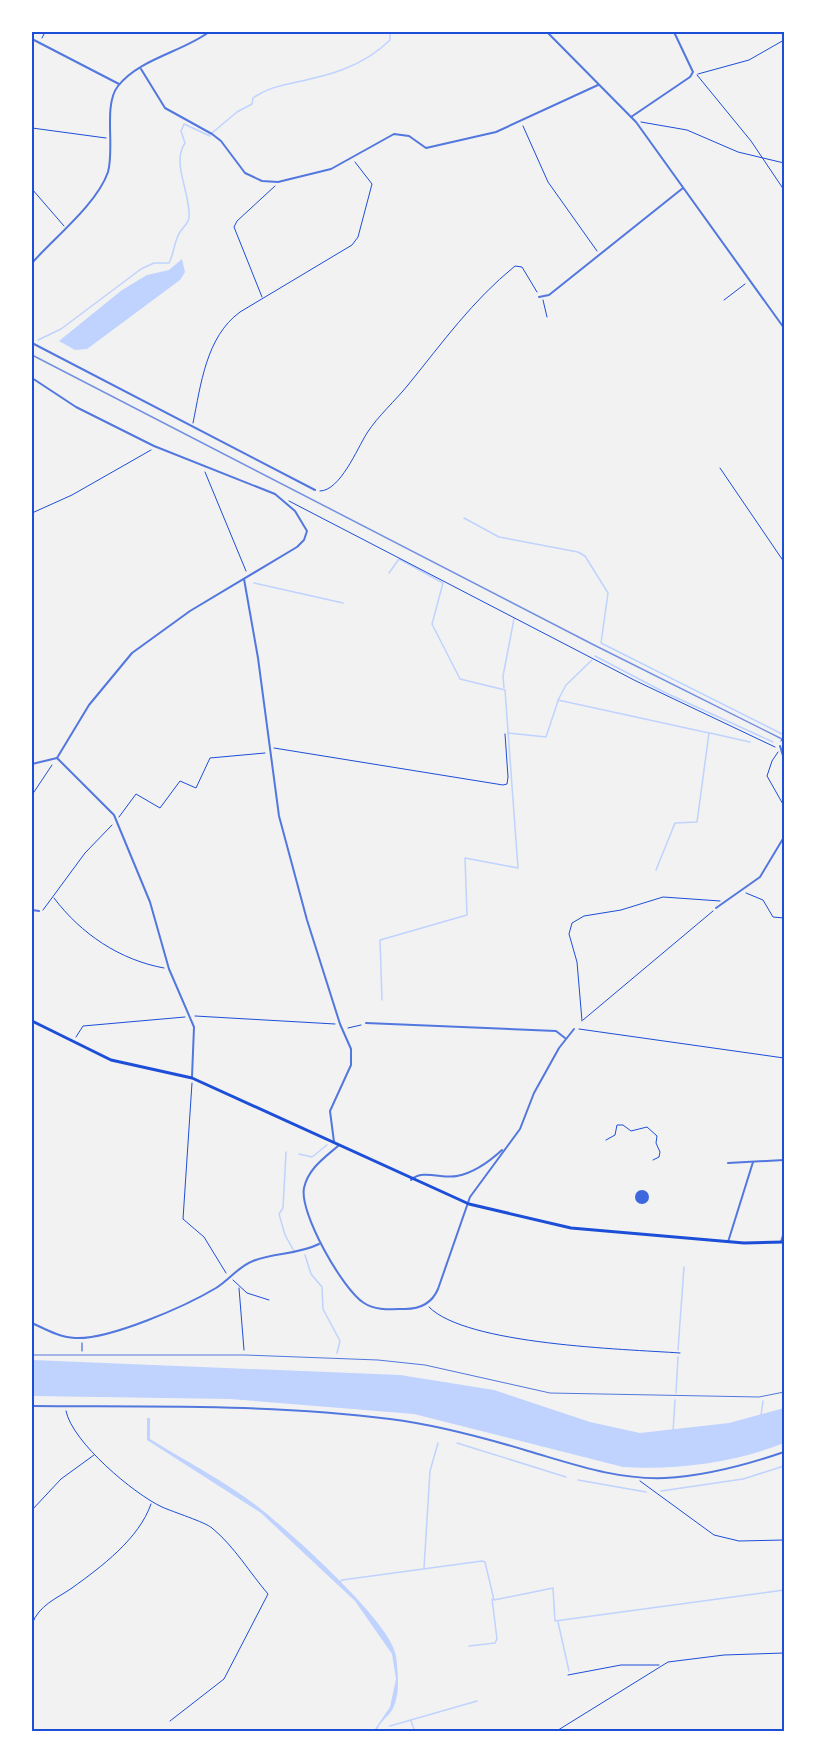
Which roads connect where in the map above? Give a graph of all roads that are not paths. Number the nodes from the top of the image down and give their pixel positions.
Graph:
1 (209, 32) edge
2 (547, 32) edge
3 (674, 32) edge
4 (32, 39) edge
5 (141, 69) junction
6 (119, 84) junction
7 (598, 85) junction
8 (631, 117) junction
9 (683, 188) junction
10 (32, 263) edge
11 (541, 297) road end
12 (784, 328) edge
13 (32, 343) edge
14 (32, 378) edge
15 (315, 490) road end
16 (244, 579) junction
17 (780, 746) road end
18 (57, 758) junction
19 (784, 759) edge
20 (32, 764) edge
21 (784, 837) edge
22 (716, 908) road end
23 (32, 910) edge
24 (39, 911) road end
25 (32, 1021) edge
26 (366, 1023) road end
27 (574, 1029) road end
28 (565, 1038) junction
29 (192, 1078) junction
30 (509, 1144) junction
31 (336, 1145) junction
32 (784, 1160) edge
33 (753, 1162) junction
34 (728, 1163) dead end
35 (411, 1180) junction
36 (469, 1204) junction
37 (784, 1232) edge
38 (728, 1242) junction
39 (783, 1242) edge
40 (319, 1244) junction
41 (32, 1323) edge
42 (32, 1355) edge
43 (784, 1392) edge
44 (32, 1406) edge
45 (784, 1452) edge

1 - 5 street
2 - 7 street
3 - 8 street
4 - 6 street
5 - 6 street
5 - 7 street
6 - 10 street
7 - 8 street
8 - 9 street
9 - 11 street
9 - 12 street
13 - 15 street
14 - 16 street
16 - 18 street
16 - 31 street
17 - 19 street
18 - 20 street
18 - 29 street
21 - 22 street
23 - 24 street
25 - 29 main road
26 - 28 street
27 - 28 street
28 - 30 street
29 - 31 main road
30 - 35 street
30 - 36 street
31 - 35 main road
31 - 40 street
32 - 33 street
33 - 34 street
33 - 38 street
35 - 36 main road
36 - 38 main road
36 - 40 street
37 - 39 street
38 - 39 main road
40 - 41 street
42 - 43 lane
44 - 45 street

